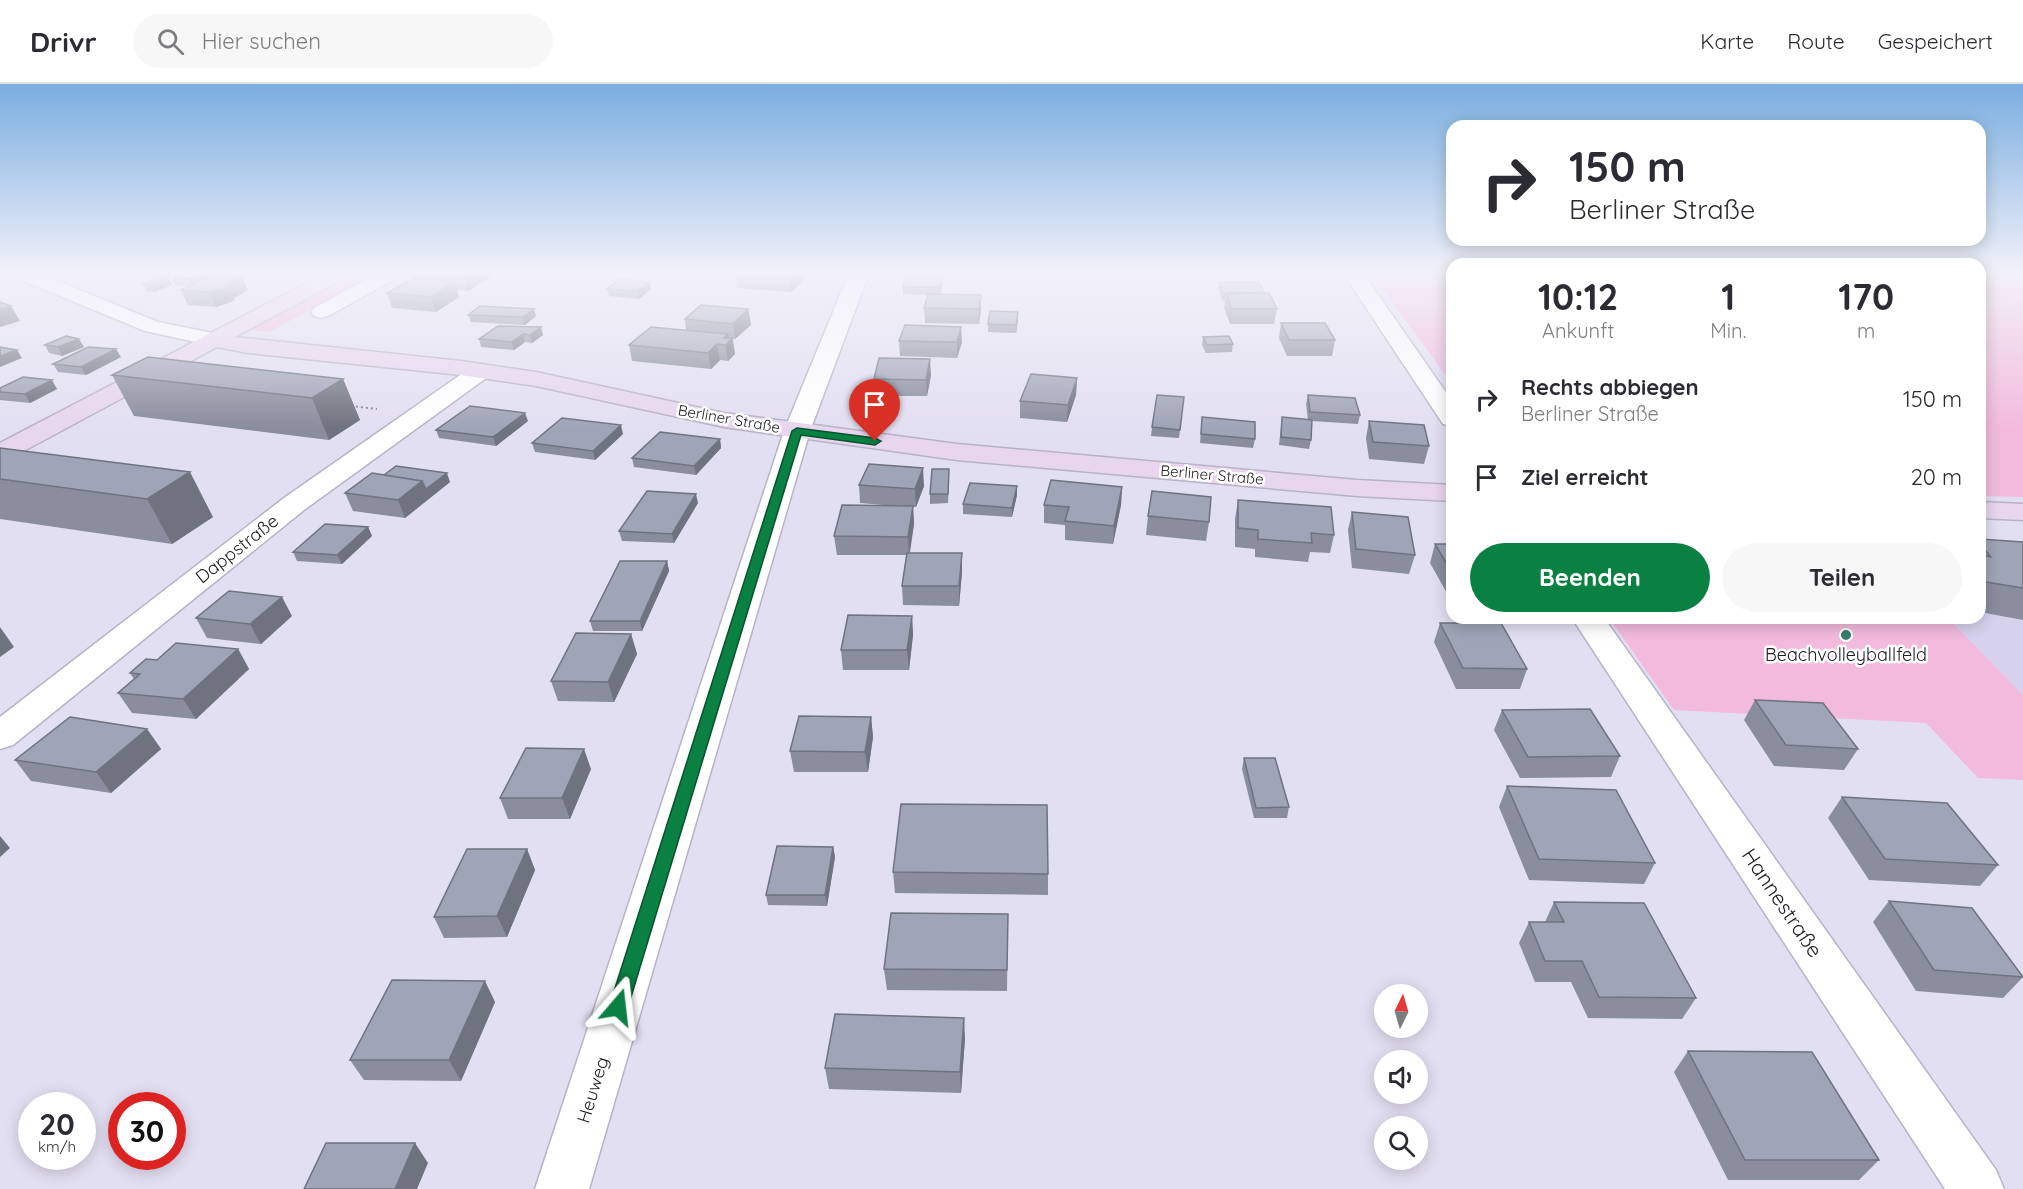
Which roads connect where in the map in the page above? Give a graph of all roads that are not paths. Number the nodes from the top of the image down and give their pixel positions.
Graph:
1 (146, 325) edge
2 (243, 325) edge
3 (839, 325) edge
4 (1388, 325) edge
5 (214, 340) junction
6 (481, 370) junction
7 (1446, 410) edge
8 (797, 431) junction
9 (0, 453) edge
10 (1446, 493) edge
11 (1986, 510) edge
12 (2023, 512) edge
13 (1592, 624) edge
14 (0, 736) edge
15 (562, 1189) edge
16 (1977, 1189) edge

1 - 5 street, Berliner Straße
2 - 5 street
3 - 8 street, Heuweg
4 - 7 street
5 - 6 street, Berliner Straße
5 - 9 street
6 - 8 street, Berliner Straße
6 - 14 street, Dappstraße
8 - 10 street, Berliner Straße
8 - 15 street, Heuweg
11 - 12 street
13 - 16 street, Hannestraße

